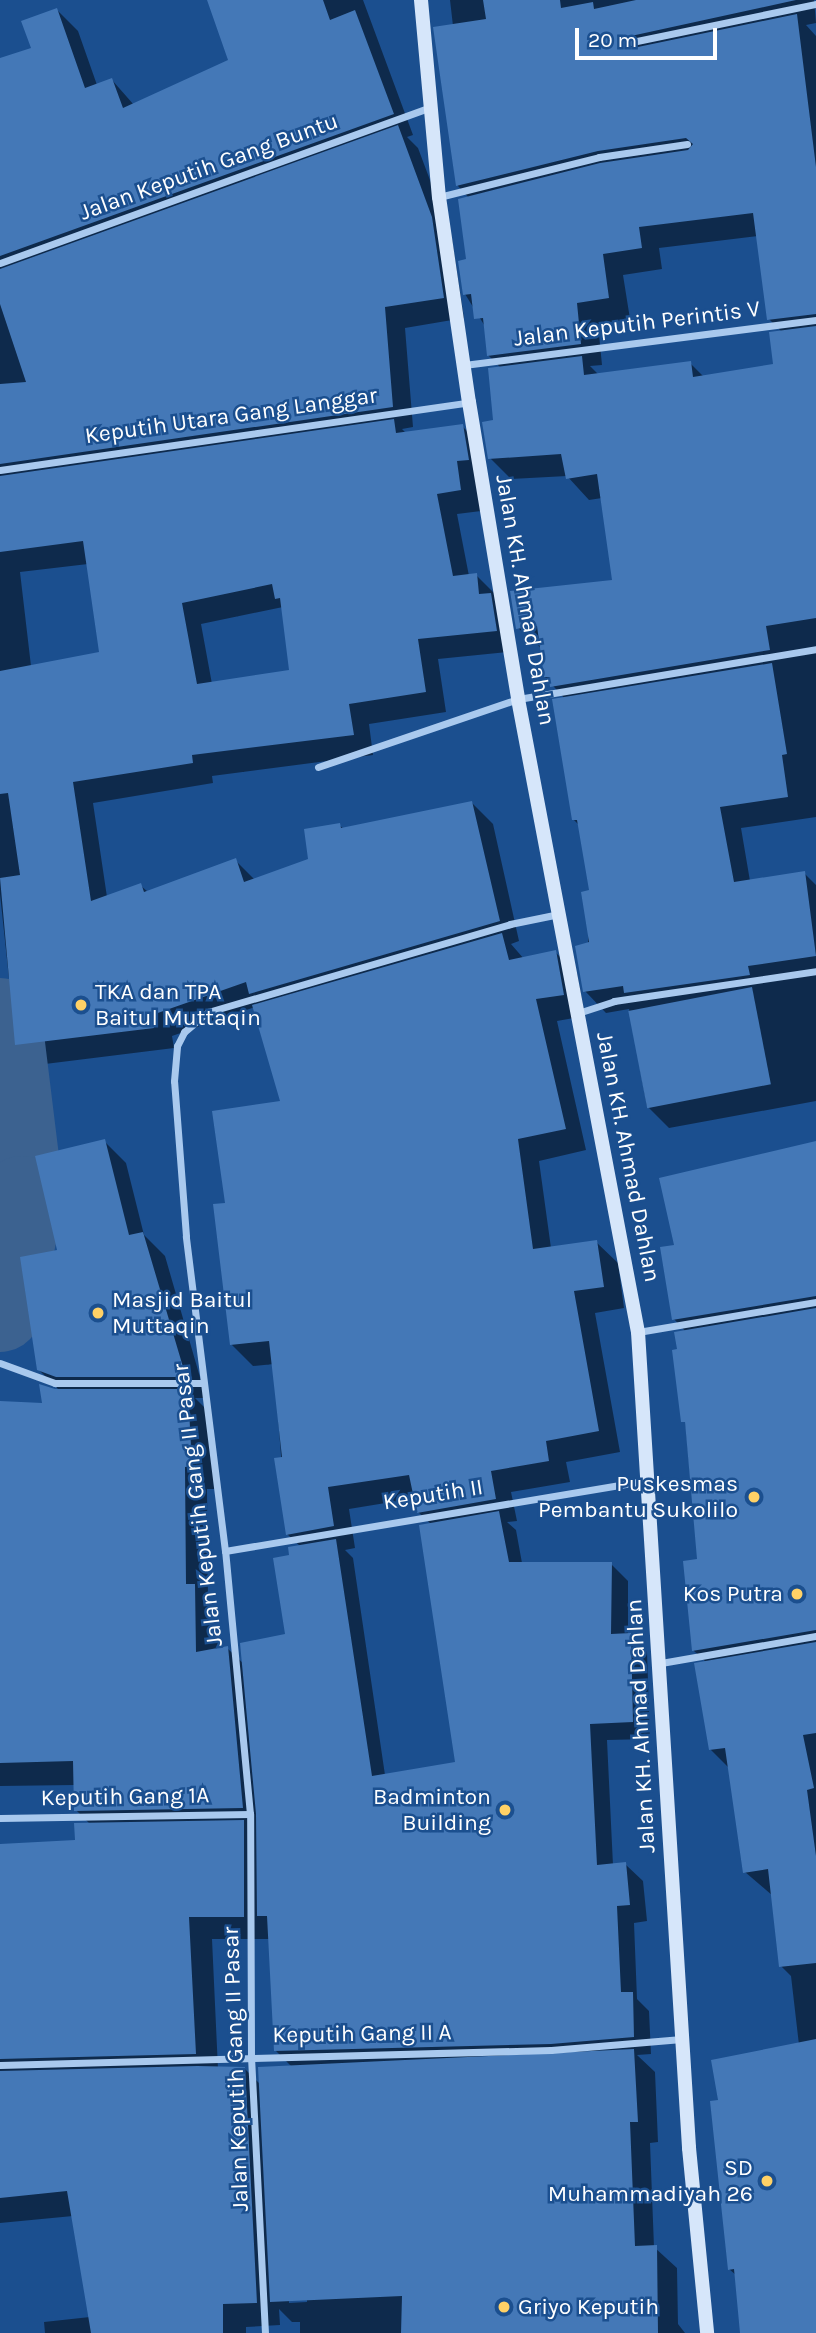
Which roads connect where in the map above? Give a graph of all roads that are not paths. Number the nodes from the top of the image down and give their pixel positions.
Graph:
1 (421, 0) edge
2 (816, 4) edge
3 (632, 42) dead end
4 (432, 107) junction
5 (687, 145) dead end
6 (439, 197) junction
7 (0, 263) edge
8 (816, 320) edge
9 (463, 365) junction
10 (468, 402) junction
11 (0, 470) edge
12 (816, 649) edge
13 (518, 699) junction
14 (318, 767) dead end
15 (562, 914) junction
16 (816, 971) edge
17 (578, 1013) junction
18 (816, 1302) edge
19 (638, 1332) junction
20 (0, 1363) edge
21 (203, 1383) junction
22 (648, 1480) junction
23 (225, 1551) junction
24 (816, 1636) edge
25 (661, 1663) junction
26 (250, 1814) junction
27 (0, 1818) edge
28 (682, 2039) junction
29 (251, 2056) junction
30 (0, 2065) edge
31 (265, 2333) edge
32 (707, 2333) edge

1 - 4 street, Jalan KH. Ahmad Dahlan
2 - 3 street
4 - 6 street, Jalan KH. Ahmad Dahlan
4 - 7 street, Jalan Keputih Gang Buntu
5 - 6 street
6 - 9 street, Jalan KH. Ahmad Dahlan
8 - 9 street, Jalan Keputih Perintis V
9 - 10 street, Jalan KH. Ahmad Dahlan
10 - 11 street, Keputih Utara Gang Langgar
10 - 13 street, Jalan KH. Ahmad Dahlan
12 - 13 street
13 - 14 street
13 - 15 street, Jalan KH. Ahmad Dahlan
15 - 17 street, Jalan KH. Ahmad Dahlan
15 - 21 street, Jalan Keputih Gang II Pasar
16 - 17 street
17 - 19 street, Jalan KH. Ahmad Dahlan
18 - 19 street
19 - 22 street, Jalan KH. Ahmad Dahlan
20 - 21 street
21 - 23 street, Jalan Keputih Gang II Pasar
22 - 23 street, Keputih II
22 - 25 street, Jalan KH. Ahmad Dahlan
23 - 26 street, Jalan Keputih Gang II Pasar
24 - 25 street
25 - 28 street, Jalan KH. Ahmad Dahlan
26 - 27 street, Keputih Gang 1A
26 - 29 street, Jalan Keputih Gang II Pasar
28 - 29 street, Keputih Gang II A
28 - 32 street, Jalan KH. Ahmad Dahlan
29 - 30 street, Keputih Gang II A
29 - 31 street, Jalan Keputih Gang II Pasar

